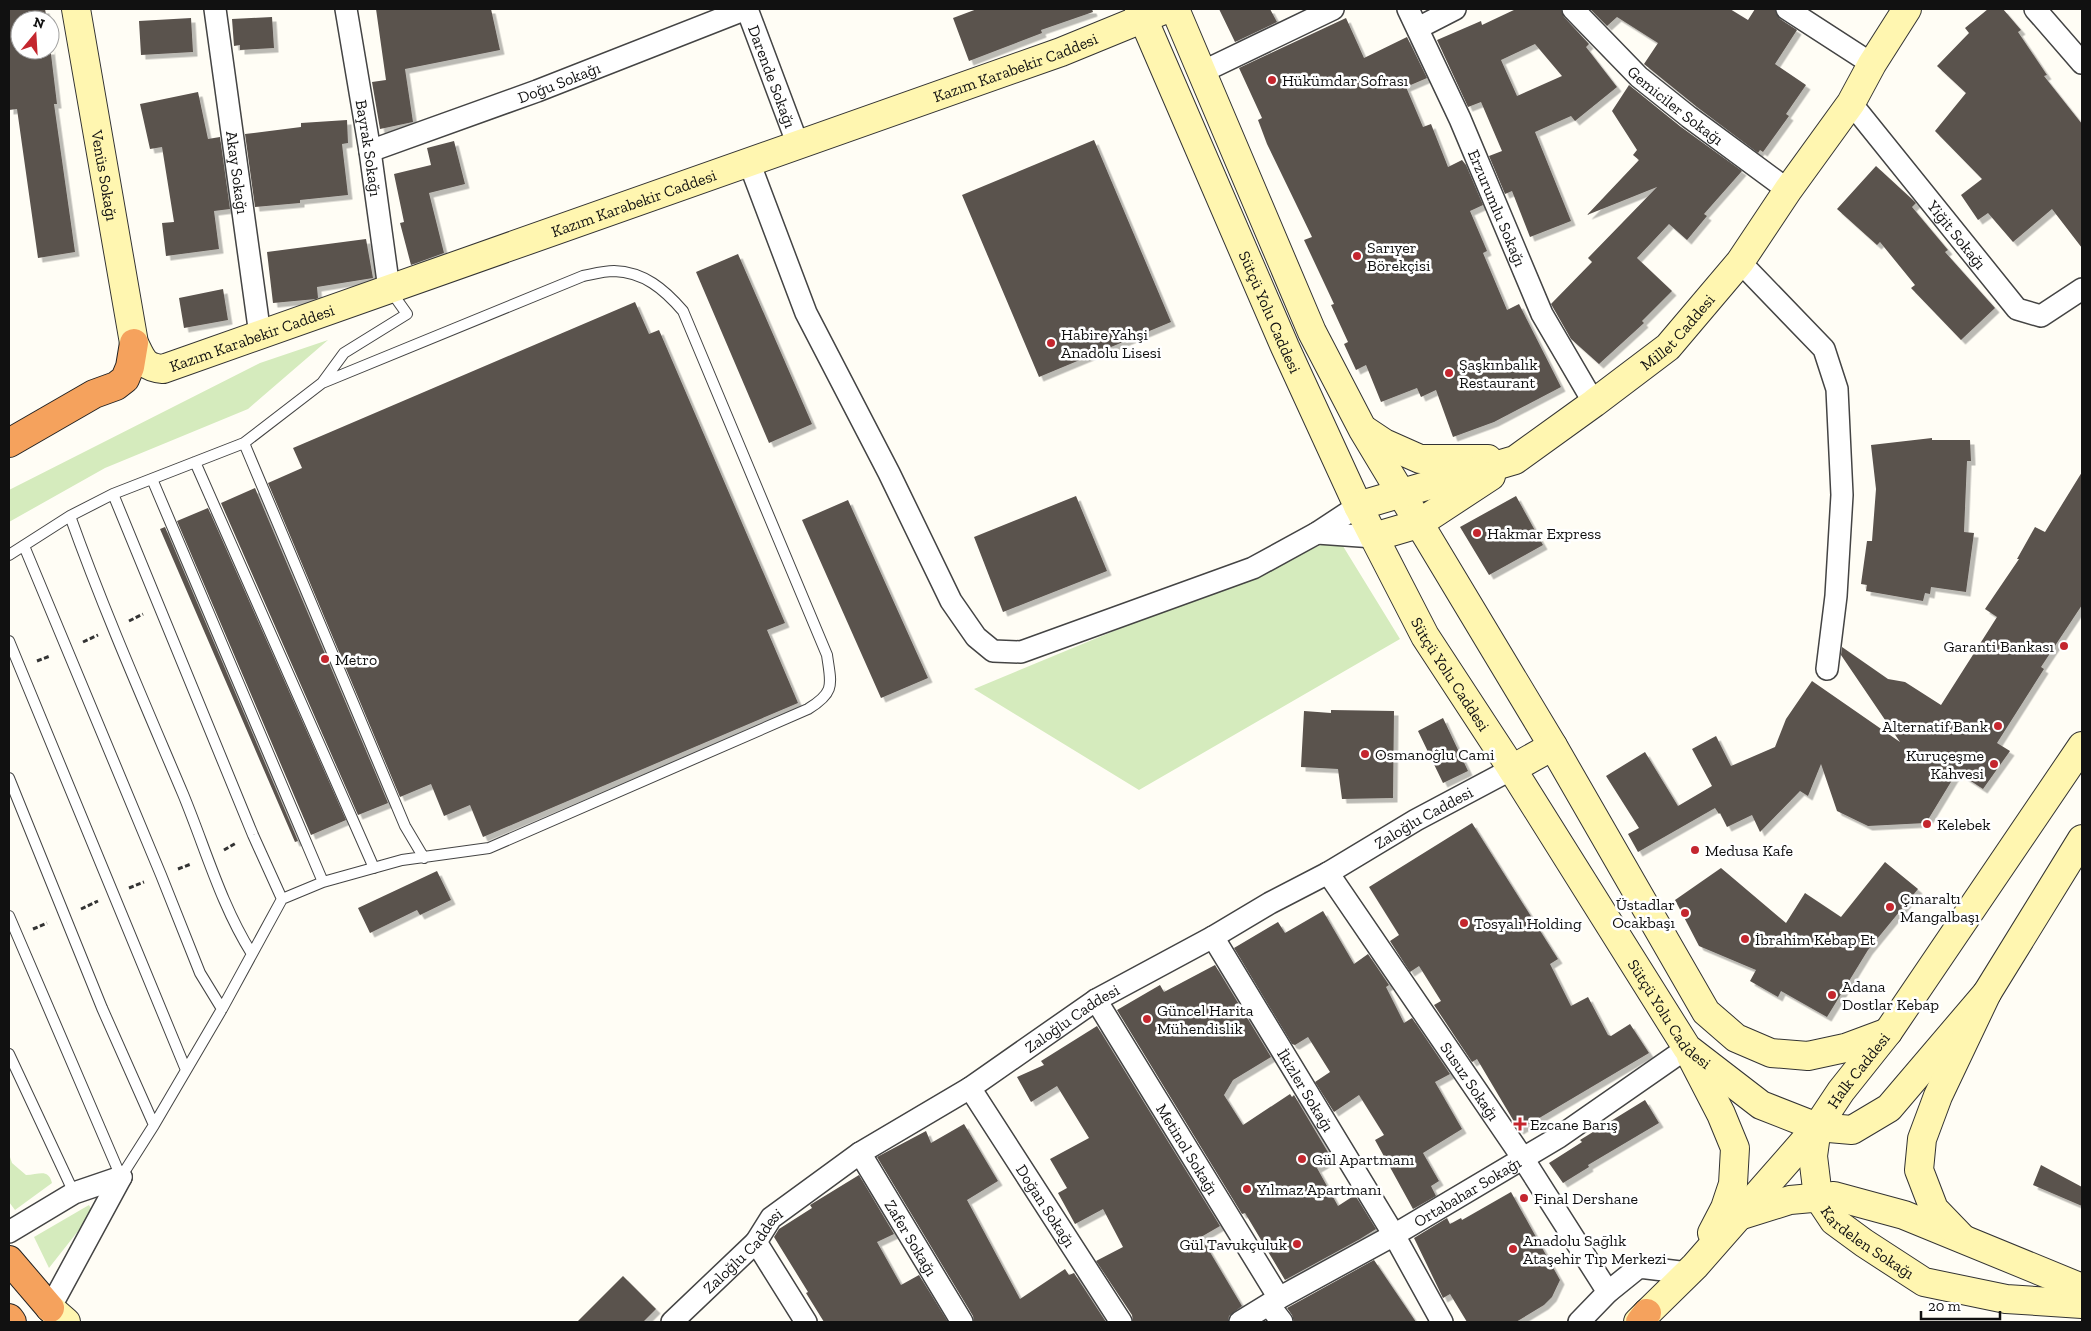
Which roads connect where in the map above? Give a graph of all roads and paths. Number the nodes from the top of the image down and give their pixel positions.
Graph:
1 (76, 9) edge
2 (215, 9) edge
3 (346, 9) edge
4 (747, 9) edge
5 (1175, 9) edge
6 (1333, 9) edge
7 (1408, 9) edge
8 (1455, 9) edge
9 (1573, 9) edge
10 (1787, 9) edge
11 (2034, 9) edge
12 (1150, 12) edge
13 (1899, 16) edge
14 (1418, 28) junction
15 (2082, 63) edge
16 (1872, 64) junction
17 (1202, 72) junction
18 (1851, 103) junction
19 (798, 145) junction
20 (370, 151) junction
21 (749, 162) junction
22 (1788, 190) junction
23 (1740, 262) junction
24 (389, 289) junction
25 (2082, 289) edge
26 (260, 335) junction
27 (134, 343) junction
28 (322, 383) junction
29 (1594, 403) junction
30 (1364, 430) junction
31 (9, 443) edge
32 (244, 443) junction
33 (1515, 460) junction
34 (195, 462) junction
35 (152, 479) junction
36 (1402, 493) junction
37 (113, 494) junction
38 (1358, 506) junction
39 (70, 516) junction
40 (1418, 524) junction
41 (1317, 534) junction
42 (1374, 537) junction
43 (24, 546) junction
44 (9, 555) edge
45 (9, 641) edge
46 (1828, 669) dead end
47 (1553, 746) junction
48 (2082, 746) edge
49 (1512, 768) junction
50 (9, 778) edge
51 (2082, 839) edge
52 (424, 858) junction
53 (374, 868) junction
54 (1328, 873) junction
55 (323, 882) junction
56 (282, 899) junction
57 (9, 916) edge
58 (1214, 937) junction
59 (252, 954) junction
60 (1987, 993) junction
61 (1096, 1000) junction
62 (222, 1009) junction
63 (1888, 1032) junction
64 (1687, 1048) junction
65 (9, 1054) edge
66 (186, 1070) junction
67 (970, 1088) junction
68 (154, 1125) junction
69 (1817, 1128) junction
70 (860, 1153) junction
71 (1522, 1157) junction
72 (121, 1177) junction
73 (74, 1193) junction
74 (1818, 1197) junction
75 (1739, 1216) junction
76 (9, 1232) edge
77 (1394, 1235) junction
78 (1962, 1238) junction
79 (756, 1242) junction
80 (9, 1260) edge
81 (1692, 1269) junction
82 (2082, 1288) edge
83 (1608, 1292) junction
84 (1274, 1302) junction
85 (2082, 1304) edge
86 (58, 1315) edge
87 (9, 1318) edge
88 (1642, 1319) edge
89 (12, 1322) edge
90 (672, 1322) edge
91 (806, 1322) edge
92 (962, 1322) edge
93 (1121, 1322) edge
94 (1240, 1322) edge
95 (1282, 1322) edge
96 (1442, 1322) edge
97 (1579, 1322) edge

1 - 27 main road, Venüs Sokağı
2 - 26 street, Akay Sokağı
3 - 20 street, Bayrak Sokağı
4 - 19 street, Darende Sokağı
4 - 20 street, Doğu Sokağı
5 - 17 main road, Sütçü Yolu Caddesi
6 - 17 street
7 - 14 street, Erzurumlu Sokağı
8 - 14 street
9 - 22 street, Gemiciler Sokağı
10 - 16 street
11 - 15 street
12 - 19 main road, Kazım Karabekir Caddesi
12 - 38 main road, Sütçü Yolu Caddesi
13 - 16 main road, Millet Caddesi
14 - 29 street, Erzurumlu Sokağı
16 - 18 main road, Millet Caddesi
17 - 30 main road, Sütçü Yolu Caddesi
18 - 22 main road, Millet Caddesi
18 - 25 street, Yiğit Sokağı
19 - 21 main road, Kazım Karabekir Caddesi
20 - 24 street, Bayrak Sokağı
21 - 24 main road, Kazım Karabekir Caddesi
21 - 41 street
22 - 23 main road, Millet Caddesi
23 - 29 main road, Millet Caddesi
23 - 46 street
24 - 26 main road, Kazım Karabekir Caddesi
24 - 28 lane
26 - 27 main road, Kazım Karabekir Caddesi
27 - 31 highway
28 - 32 lane
28 - 52 lane
29 - 33 main road, Millet Caddesi
30 - 33 main road
30 - 36 main road, Sütçü Yolu Caddesi
32 - 34 lane
32 - 52 lane
33 - 36 main road, Millet Caddesi
33 - 40 main road
34 - 35 lane
34 - 53 lane
35 - 37 lane
35 - 55 lane
36 - 38 main road, Millet Caddesi
36 - 40 main road, Sütçü Yolu Caddesi
37 - 39 lane
37 - 56 lane
38 - 41 street
38 - 42 main road, Sütçü Yolu Caddesi
39 - 43 lane
39 - 59 lane
40 - 42 main road
40 - 47 main road, Sütçü Yolu Caddesi
41 - 42 street
42 - 49 main road, Sütçü Yolu Caddesi
43 - 44 lane
43 - 62 lane
45 - 66 lane
47 - 49 main road
47 - 63 main road, Sütçü Yolu Caddesi
48 - 63 main road, Halk Caddesi
49 - 54 street, Zaloğlu Caddesi
49 - 64 main road, Sütçü Yolu Caddesi
50 - 68 lane
51 - 60 main road
52 - 53 lane
53 - 55 lane
54 - 58 street, Zaloğlu Caddesi
54 - 71 street, Susuz Sokağı
55 - 56 lane
56 - 59 lane
57 - 72 lane
58 - 61 street, Zaloğlu Caddesi
58 - 77 street, İkizler Sokağı
59 - 62 lane
60 - 69 main road, Sütçü Yolu Caddesi
60 - 78 main road
61 - 67 street, Zaloğlu Caddesi
61 - 84 street, Metinol Sokağı
62 - 66 lane
63 - 69 main road, Halk Caddesi
64 - 69 main road, Sütçü Yolu Caddesi
64 - 71 street, Ortabahar Sokağı
64 - 81 main road
65 - 73 lane
66 - 68 lane
67 - 70 street, Zaloğlu Caddesi
67 - 93 street, Doğan Sokağı
68 - 72 lane
69 - 74 main road, Kardelen Sokağı
69 - 75 main road, Halk Caddesi
70 - 79 street, Zaloğlu Caddesi
70 - 92 street, Zafer Sokağı
71 - 77 street, Ortabahar Sokağı
71 - 83 street, Susuz Sokağı
72 - 73 street
72 - 86 street
73 - 76 street
74 - 75 main road
74 - 78 main road
74 - 85 main road, Kardelen Sokağı
75 - 81 main road, Halk Caddesi
77 - 84 street, Ortabahar Sokağı
77 - 96 street, İkizler Sokağı
78 - 82 main road
79 - 90 street, Zaloğlu Caddesi
79 - 91 street
80 - 86 highway
81 - 83 street
81 - 88 main road, Halk Caddesi
83 - 97 street
84 - 94 street, Ortabahar Sokağı
84 - 95 street, Metinol Sokağı
87 - 89 highway

